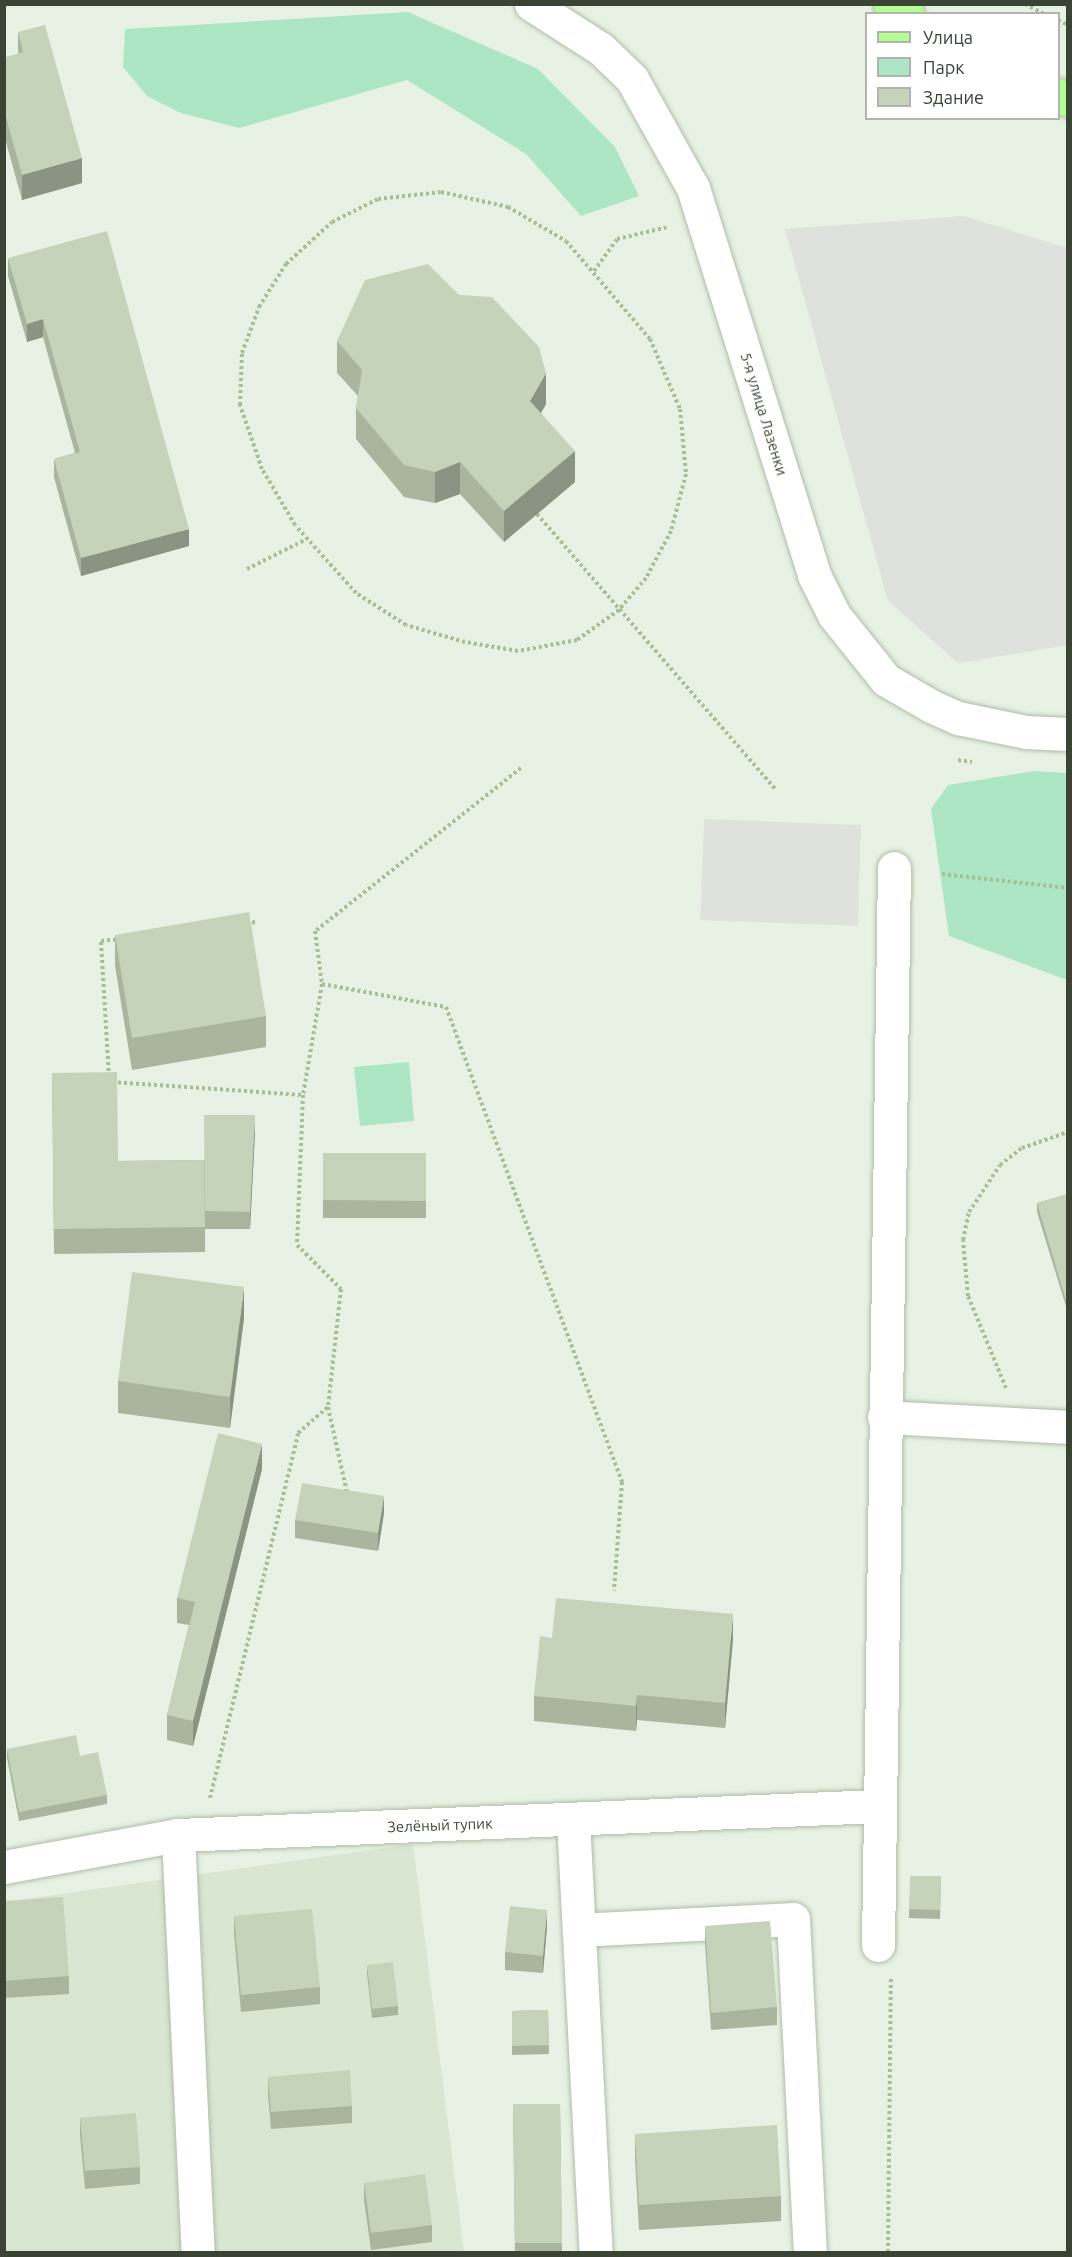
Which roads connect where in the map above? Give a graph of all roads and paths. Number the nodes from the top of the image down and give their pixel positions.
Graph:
1 (531, 4) edge
2 (890, 4) edge
3 (1025, 4) edge
4 (904, 12) edge
5 (1040, 12) edge
6 (668, 227) dead end
7 (594, 271) junction
8 (537, 514) edge
9 (307, 539) junction
10 (247, 569) dead end
11 (619, 610) junction
12 (1068, 734) edge
13 (521, 768) dead end
14 (776, 790) dead end
15 (894, 868) dead end
16 (942, 874) dead end
17 (1068, 888) edge
18 (257, 921) dead end
19 (235, 924) edge
20 (124, 938) edge
21 (322, 984) junction
22 (303, 1095) junction
23 (1068, 1132) edge
24 (328, 1407) junction
25 (884, 1417) junction
26 (1021, 1424) junction
27 (1068, 1427) edge
28 (348, 1497) edge
29 (614, 1591) dead end
30 (878, 1806) junction
31 (573, 1820) junction
32 (190, 1835) junction
33 (4, 1867) edge
34 (579, 1930) junction
35 (878, 1945) joint
36 (198, 2253) edge
37 (596, 2253) edge
38 (810, 2253) edge
39 (888, 2253) edge

1 - 12 street, 5-я улица Лазенки
2 - 4 main road
3 - 5 path
6 - 7 path
7 - 9 path
7 - 11 path
8 - 11 path
9 - 10 path
9 - 11 path
11 - 14 path
13 - 21 path
15 - 25 street
16 - 17 path
18 - 19 path
20 - 22 path
21 - 22 path
21 - 29 path
22 - 24 path
23 - 26 path
24 - 28 path
24 - 32 path
25 - 26 street
25 - 30 street
26 - 27 street
30 - 31 street, Зелёный тупик
30 - 35 street
31 - 32 street, Зелёный тупик
31 - 34 street
32 - 33 street, Зелёный тупик
32 - 36 street
34 - 37 street
34 - 38 street
35 - 39 path

